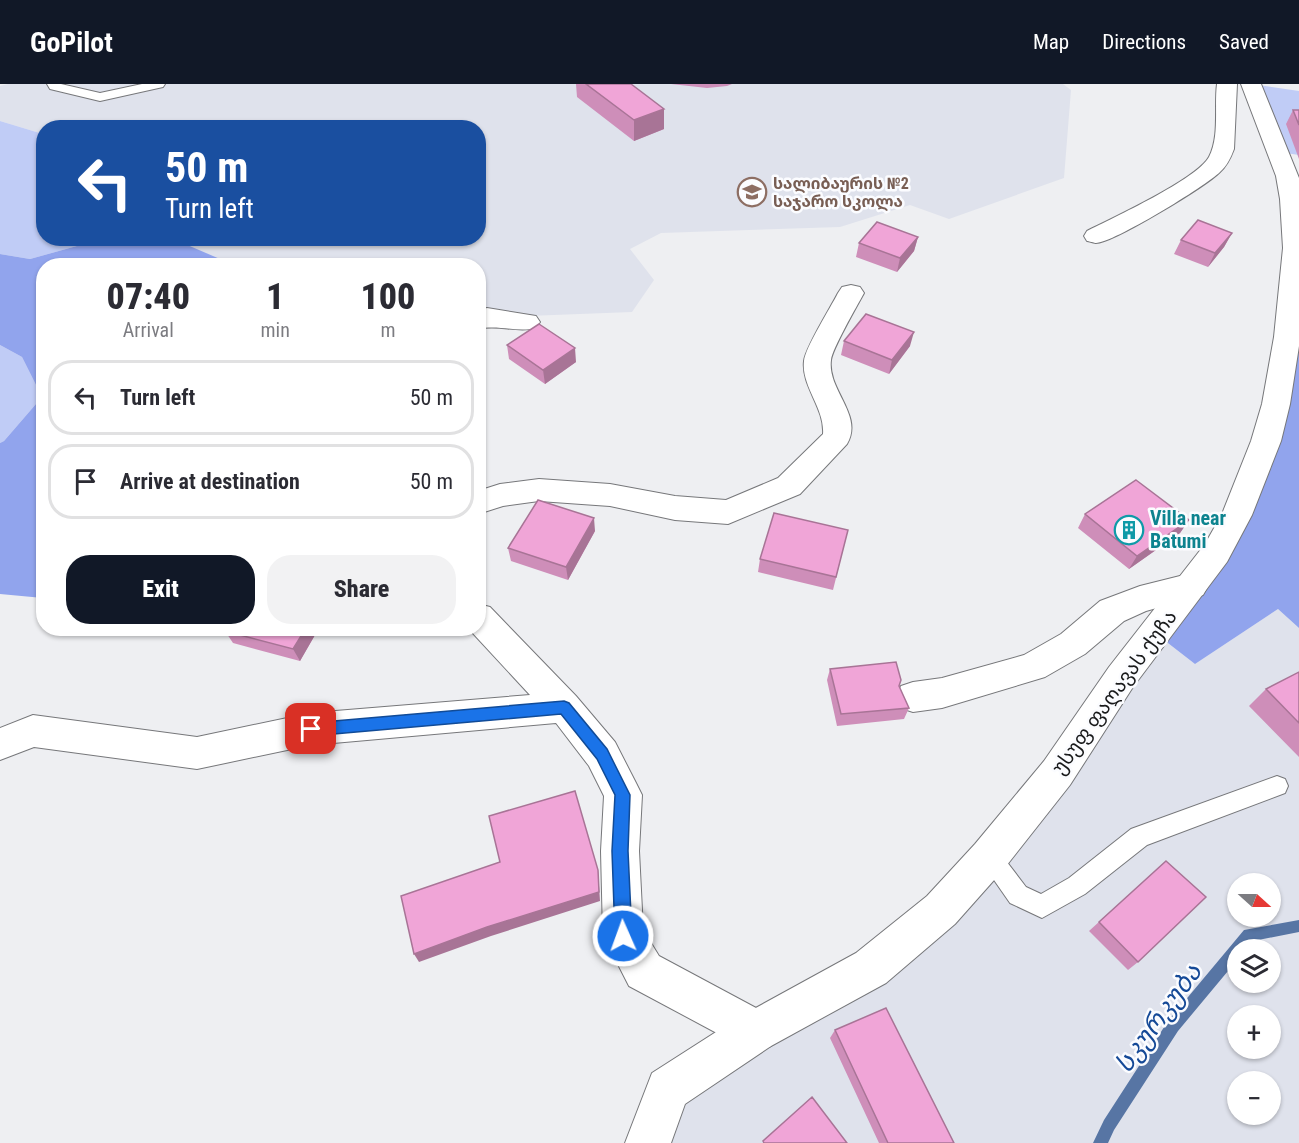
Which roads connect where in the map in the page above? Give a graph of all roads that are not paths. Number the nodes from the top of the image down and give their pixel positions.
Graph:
1 (53, 84) edge
2 (159, 84) edge
3 (1227, 84) edge
4 (1251, 84) edge
5 (1297, 233) edge
6 (1096, 236) dead end
7 (850, 293) dead end
8 (486, 317) edge
9 (526, 322) dead end
10 (486, 500) edge
11 (1192, 586) junction
12 (486, 625) edge
13 (913, 697) dead end
14 (564, 707) junction
15 (0, 744) edge
16 (1277, 786) dead end
17 (989, 857) junction
18 (756, 1031) junction
19 (648, 1143) edge

1 - 2 lane
3 - 6 street
4 - 5 street, უსუფ ფაღავას ქუჩა
5 - 11 street, უსუფ ფაღავას ქუჩა
7 - 10 street
8 - 9 street
11 - 13 street
11 - 17 street, უსუფ ფაღავას ქუჩა
12 - 14 street
14 - 15 street
14 - 18 street
16 - 17 lane
17 - 18 street, უსუფ ფაღავას ქუჩა
18 - 19 street, უსუფ ფაღავას ქუჩა

